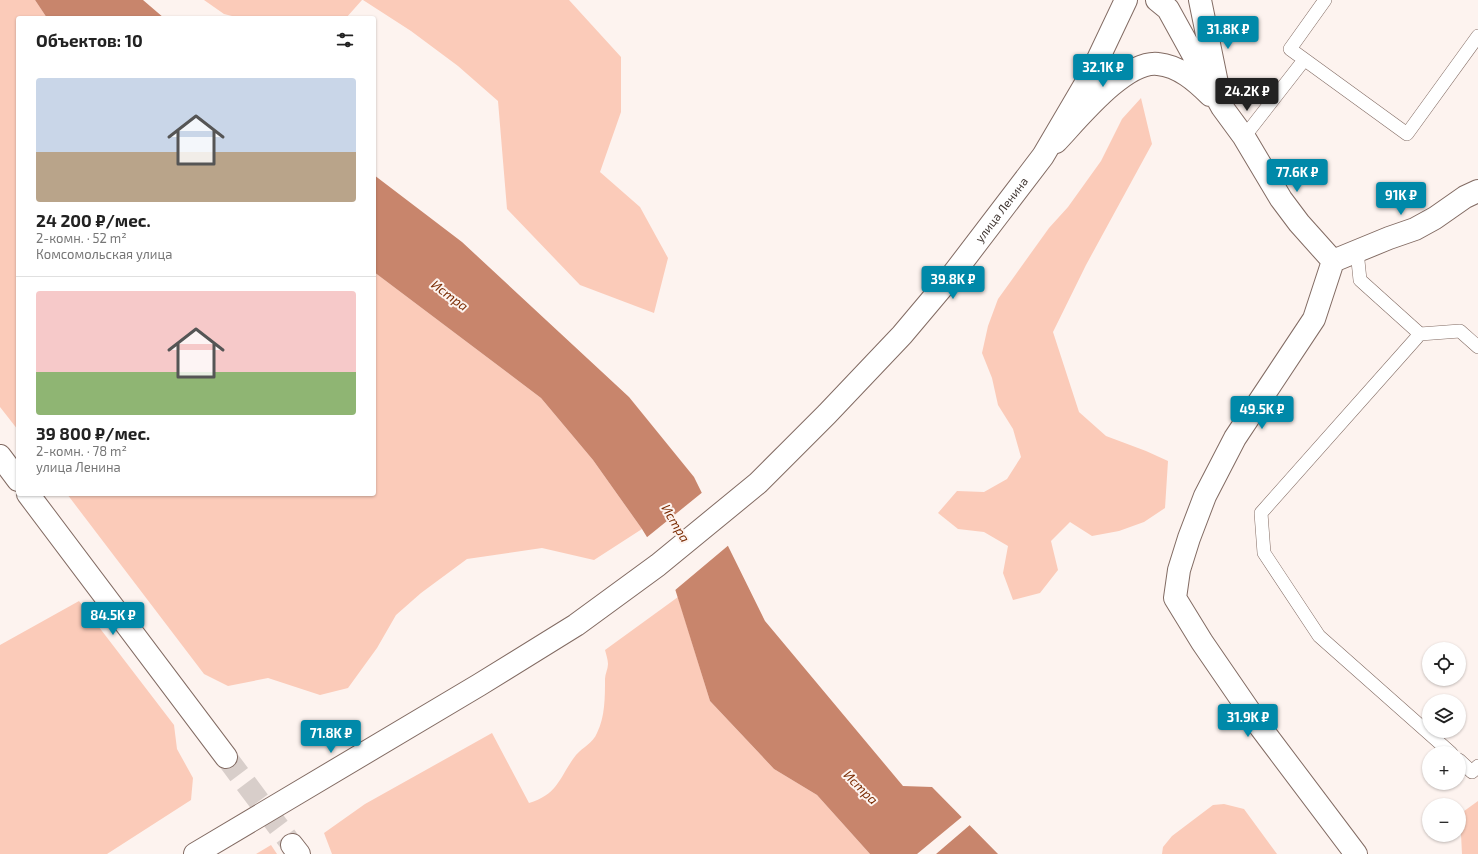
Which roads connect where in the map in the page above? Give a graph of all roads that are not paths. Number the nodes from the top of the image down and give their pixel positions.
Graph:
1 (1126, 0) edge
2 (1157, 0) edge
3 (1200, 0) edge
4 (1325, 0) edge
5 (1478, 36) edge
6 (1304, 60) junction
7 (1222, 107) junction
8 (1244, 137) junction
9 (1043, 156) junction
10 (1478, 191) edge
11 (1357, 251) junction
12 (1333, 262) junction
13 (1420, 334) junction
14 (1478, 347) edge
15 (0, 456) edge
16 (16, 477) edge
17 (30, 496) edge
18 (1443, 746) edge
19 (226, 757) tunnel mouth
20 (1466, 766) edge
21 (1478, 766) edge
22 (195, 854) edge
23 (1356, 854) edge

1 - 9 street, улица Ленина
2 - 7 street
3 - 7 street
4 - 6 lane
5 - 6 lane
6 - 8 lane
7 - 8 street
7 - 9 street
8 - 12 street
9 - 22 street, улица Ленина
10 - 11 street
11 - 12 street
11 - 13 lane
12 - 23 street
13 - 14 lane
13 - 18 lane
15 - 16 street
17 - 19 street
20 - 21 lane

